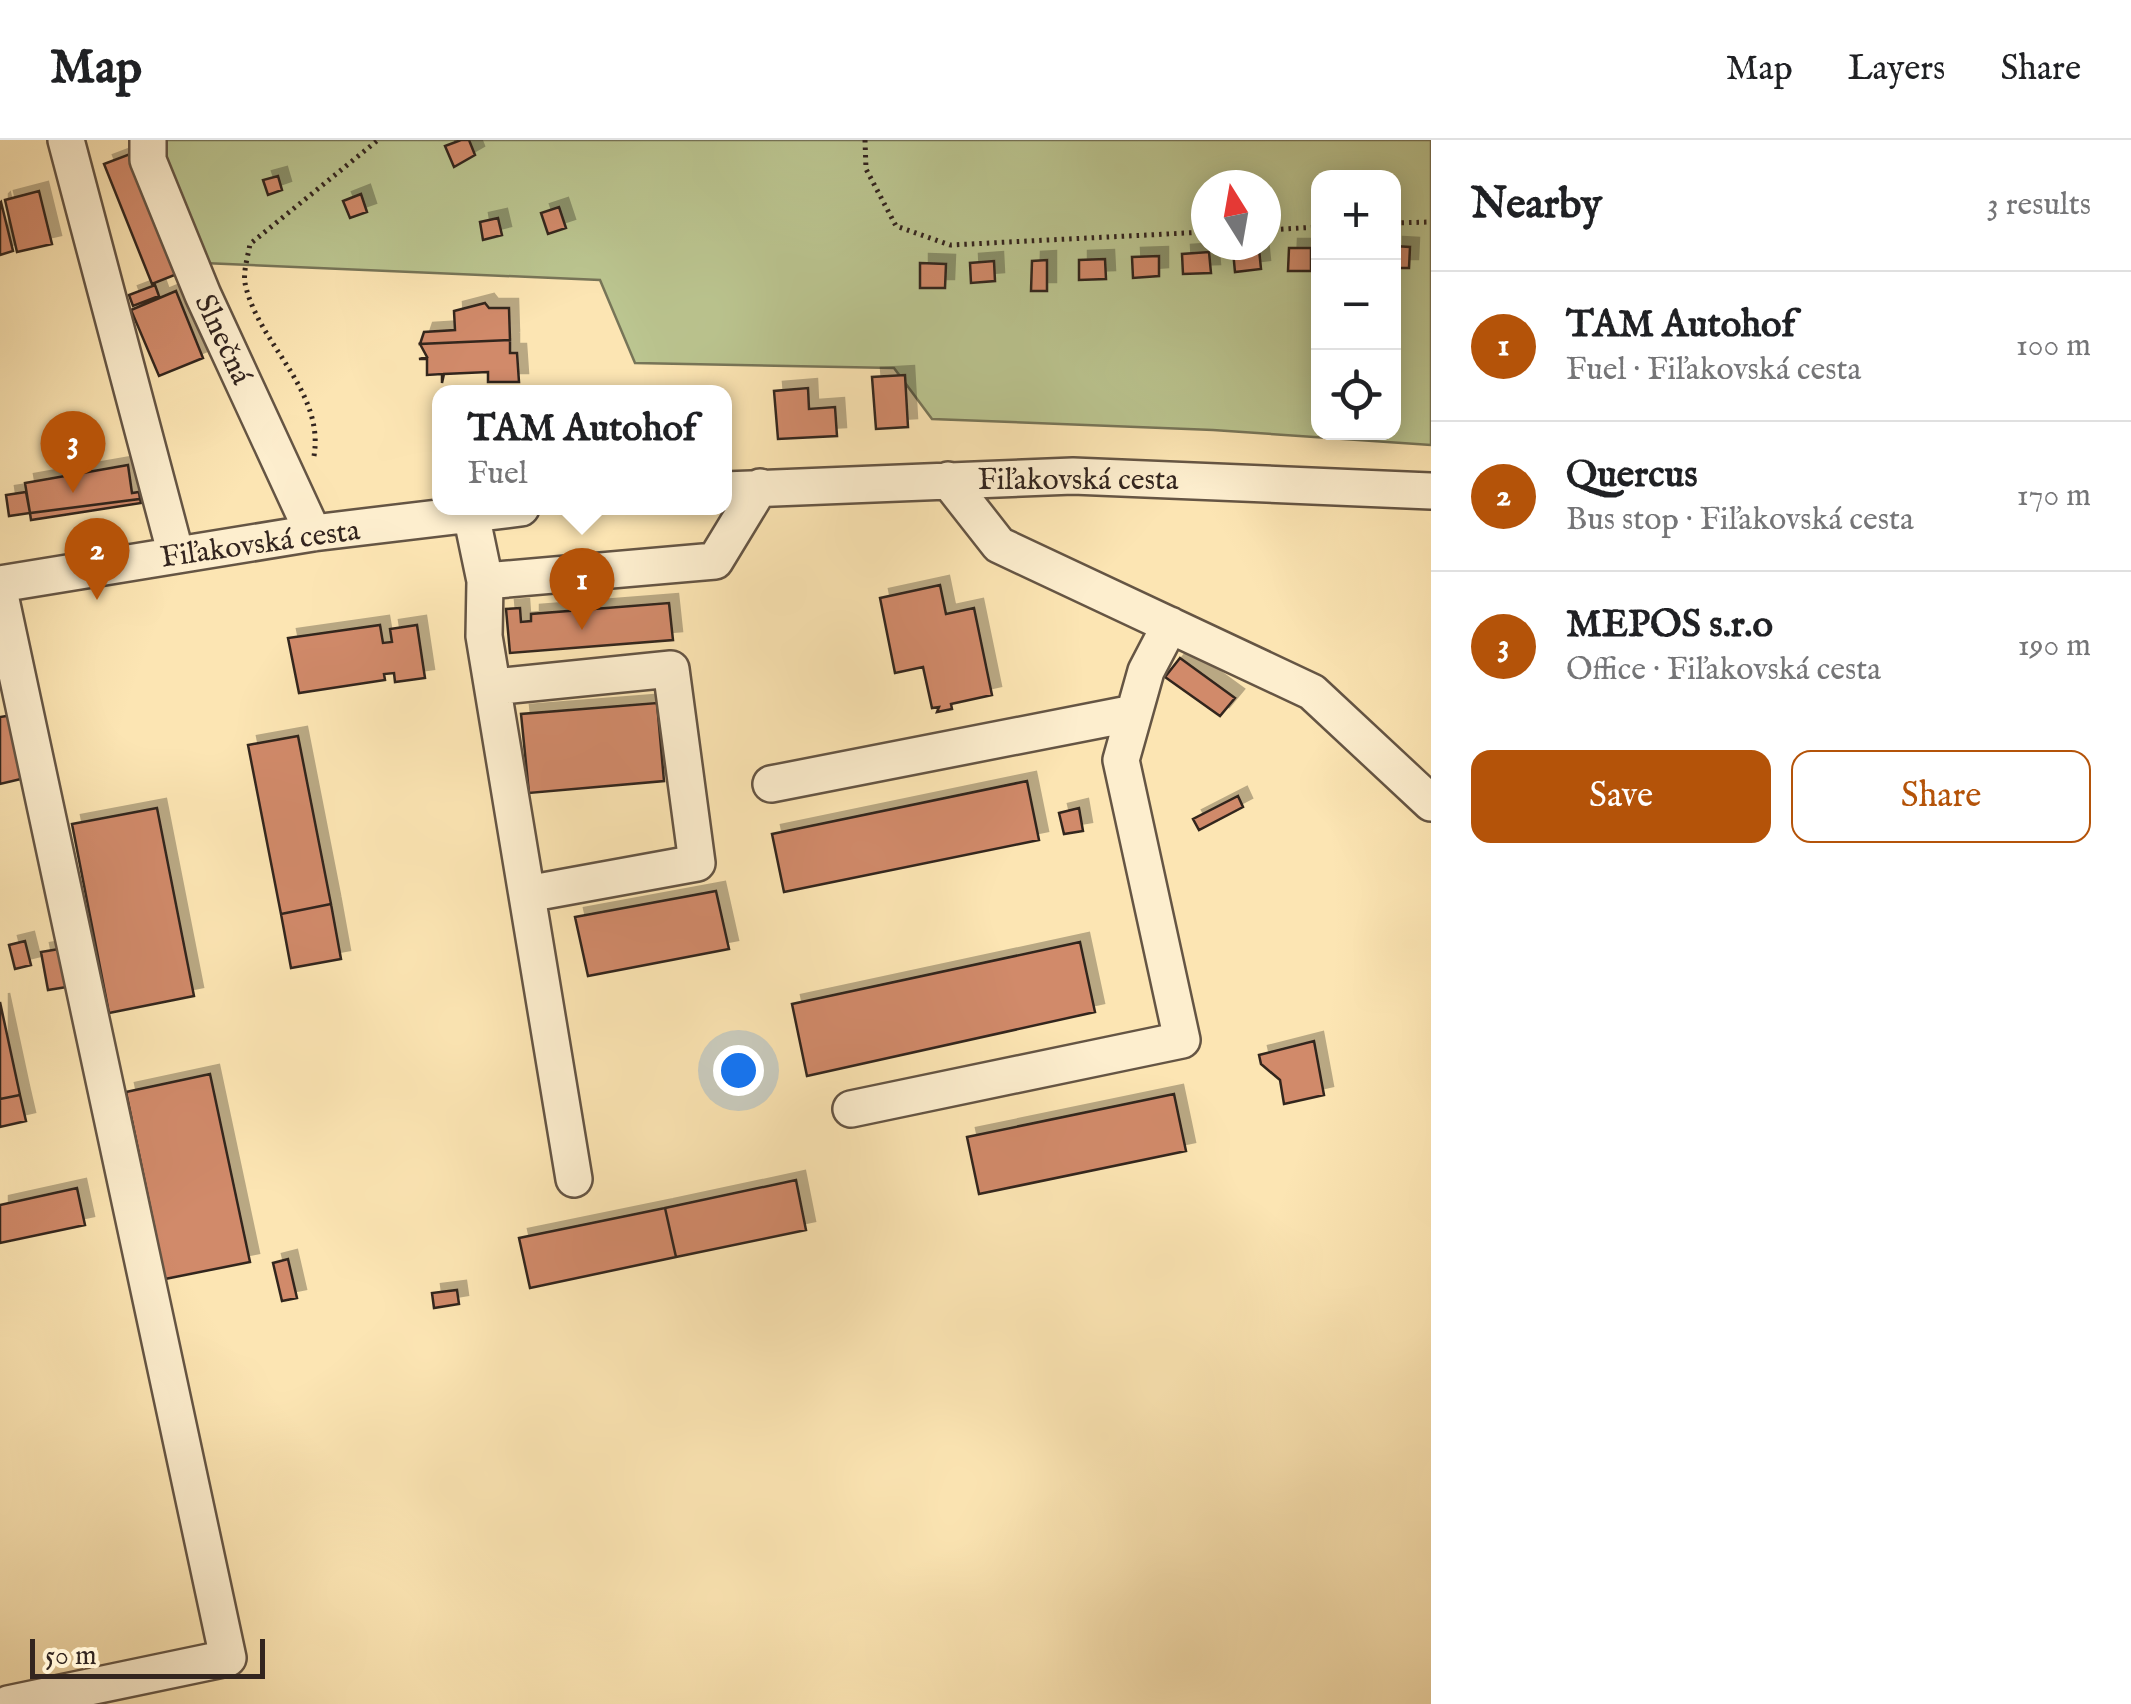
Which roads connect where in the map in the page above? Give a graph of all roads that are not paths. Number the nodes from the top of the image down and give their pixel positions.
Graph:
1 (66, 140) edge
2 (148, 140) edge
3 (948, 480) junction
4 (760, 488) junction
5 (732, 490) edge
6 (1431, 491) edge
7 (462, 515) edge
8 (470, 515) edge
9 (313, 534) junction
10 (176, 555) junction
11 (485, 581) junction
12 (0, 584) edge
13 (0, 594) edge
14 (1170, 625) junction
15 (492, 687) junction
16 (1134, 713) junction
17 (771, 784) dead end
18 (1431, 803) edge
19 (527, 894) junction
20 (852, 1110) dead end
21 (574, 1179) dead end
22 (8, 1704) edge

1 - 10 street
2 - 9 street, Slnečná
3 - 4 street, Fiľakovská cesta
3 - 6 street, Fiľakovská cesta
3 - 14 street
4 - 5 street, Fiľakovská cesta
4 - 11 street
7 - 9 street, Fiľakovská cesta
8 - 11 street
9 - 10 street, Fiľakovská cesta
10 - 12 street, Fiľakovská cesta
11 - 15 street
13 - 22 street
14 - 16 street
14 - 18 street
15 - 19 street
15 - 19 street
16 - 17 street
16 - 20 street
19 - 21 street

